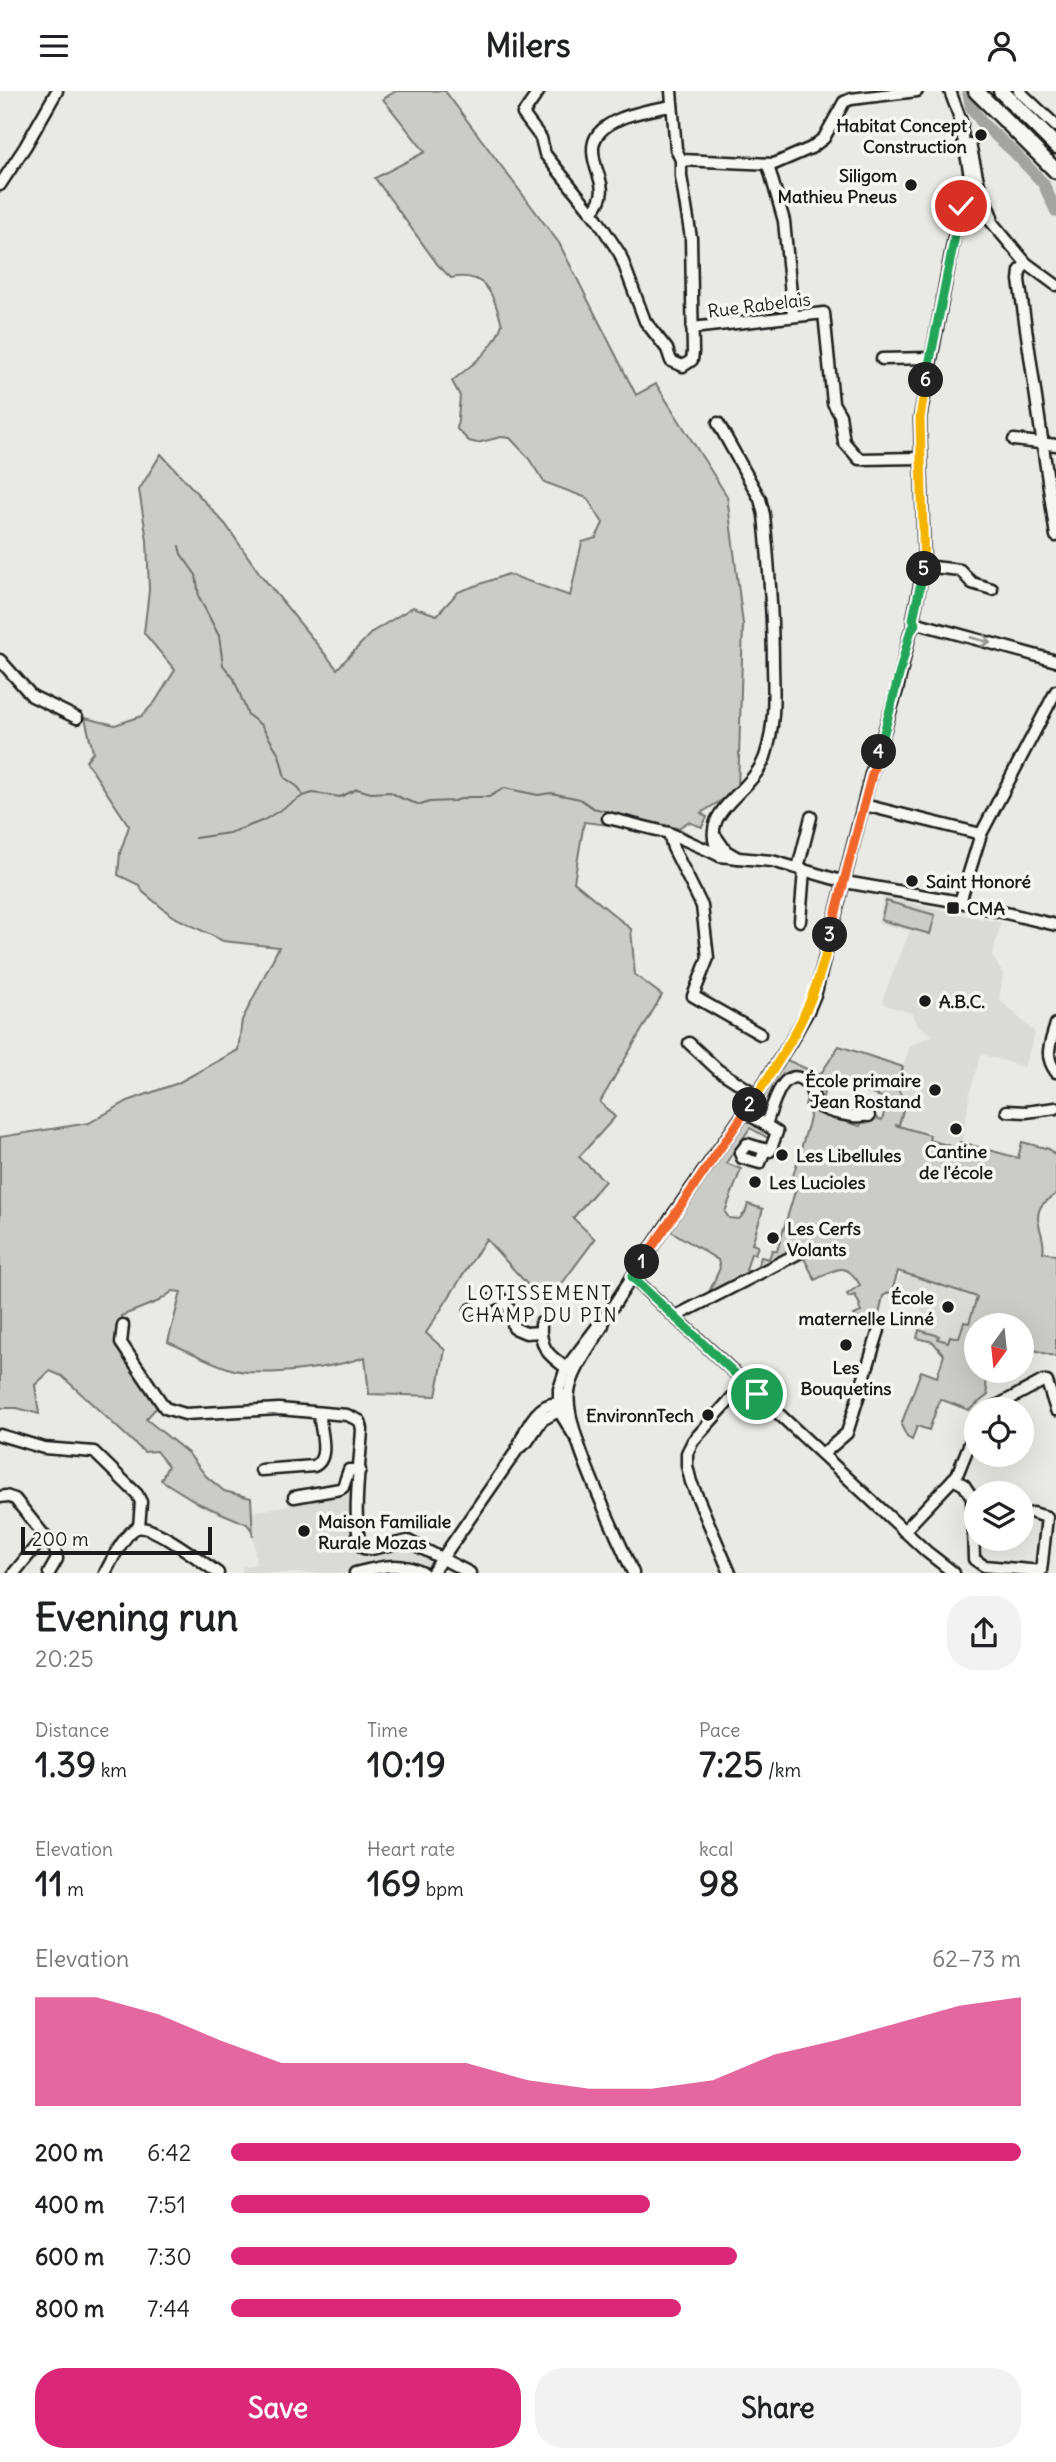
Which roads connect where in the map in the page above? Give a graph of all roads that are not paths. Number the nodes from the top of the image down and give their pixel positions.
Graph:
1 (57, 91) edge
2 (538, 91) edge
3 (671, 91) edge
4 (917, 91) edge
5 (950, 91) edge
6 (976, 91) edge
7 (1001, 91) edge
8 (1016, 97) edge
9 (672, 106) junction
10 (1056, 126) edge
11 (1056, 146) edge
12 (681, 160) junction
13 (768, 165) junction
14 (1056, 171) edge
15 (0, 185) edge
16 (979, 195) junction
17 (592, 212) junction
18 (1026, 263) junction
19 (1056, 285) edge
20 (793, 315) junction
21 (692, 328) junction
22 (930, 358) junction
23 (882, 359) dead end
24 (718, 423) dead end
25 (1014, 441) dead end
26 (1043, 443) junction
27 (1056, 445) edge
28 (921, 458) junction
29 (1056, 536) edge
30 (924, 566) junction
31 (992, 589) dead end
32 (915, 624) junction
33 (0, 660) edge
34 (1056, 661) edge
35 (1056, 691) edge
36 (77, 718) dead end
37 (864, 805) junction
38 (811, 817) dead end
39 (608, 818) dead end
40 (669, 833) junction
41 (981, 834) junction
42 (719, 852) junction
43 (801, 869) junction
44 (845, 882) junction
45 (960, 902) junction
46 (800, 921) dead end
47 (1056, 925) edge
48 (1056, 1024) edge
49 (760, 1034) dead end
50 (689, 1043) dead end
51 (1056, 1072) edge
52 (757, 1095) junction
53 (1056, 1108) edge
54 (1007, 1111) dead end
55 (745, 1112) junction
56 (869, 1116) dead end
57 (766, 1125) junction
58 (765, 1149) dead end
59 (801, 1252) dead end
60 (632, 1277) junction
61 (470, 1310) dead end
62 (676, 1316) junction
63 (123, 1325) dead end
64 (879, 1330) dead end
65 (571, 1371) junction
66 (745, 1383) junction
67 (1014, 1397) edge
68 (562, 1407) junction
69 (1056, 1410) edge
70 (319, 1413) junction
71 (0, 1435) edge
72 (823, 1454) junction
73 (964, 1455) edge
74 (261, 1470) dead end
75 (360, 1470) junction
76 (953, 1479) junction
77 (964, 1485) edge
78 (0, 1497) edge
79 (294, 1497) dead end
80 (1034, 1513) edge
81 (139, 1527) junction
82 (904, 1531) junction
83 (45, 1535) junction
84 (974, 1551) edge
85 (442, 1558) junction
86 (15, 1573) edge
87 (49, 1573) edge
88 (105, 1573) edge
89 (218, 1573) edge
90 (355, 1573) edge
91 (423, 1573) edge
92 (432, 1573) edge
93 (470, 1573) edge
94 (633, 1573) edge
95 (730, 1573) edge
96 (954, 1573) edge

1 - 15 street
2 - 17 street
3 - 9 street
4 - 13 street
5 - 16 street
6 - 14 highway
7 - 8 highway
8 - 10 street
8 - 11 highway
9 - 12 street
9 - 17 street
12 - 13 street
12 - 21 street
13 - 20 street
16 - 18 street
16 - 22 street
17 - 21 street
18 - 19 street
18 - 26 street
20 - 21 street, Rue Rabelais
20 - 28 street, Rue Rabelais
22 - 23 street
22 - 28 street
24 - 42 street
25 - 26 street
26 - 27 street
26 - 29 street
28 - 30 street
30 - 31 street
30 - 32 street
32 -> 34 street
32 - 37 street
33 - 36 street
35 - 41 street
37 - 41 street
37 - 44 street
38 - 43 street
39 - 40 street
40 - 42 street
40 - 49 street
41 - 45 street
42 - 43 street
43 - 44 street
43 - 46 street
44 - 45 street
44 - 52 street
45 - 47 street
48 - 51 street
50 - 52 street
52 - 55 street
53 - 54 street
55 - 57 street
55 - 60 street
56 - 57 street
57 - 58 street
59 - 62 street
60 - 62 street
60 - 65 street
61 - 65 street
62 - 66 street
63 - 70 street
64 - 72 street
65 - 68 street
66 - 72 street
66 - 95 street
67 - 69 street
68 - 85 street
68 - 94 street
70 - 74 street
70 - 75 street
71 - 81 street
72 - 82 street
73 - 76 street
75 - 79 street
75 - 85 street
76 - 77 street
76 - 82 street
78 - 83 street
80 - 84 street
81 - 88 street
81 - 89 street
82 - 96 street
83 - 86 street
83 - 87 street
85 - 92 street
85 - 93 street
90 - 91 street

